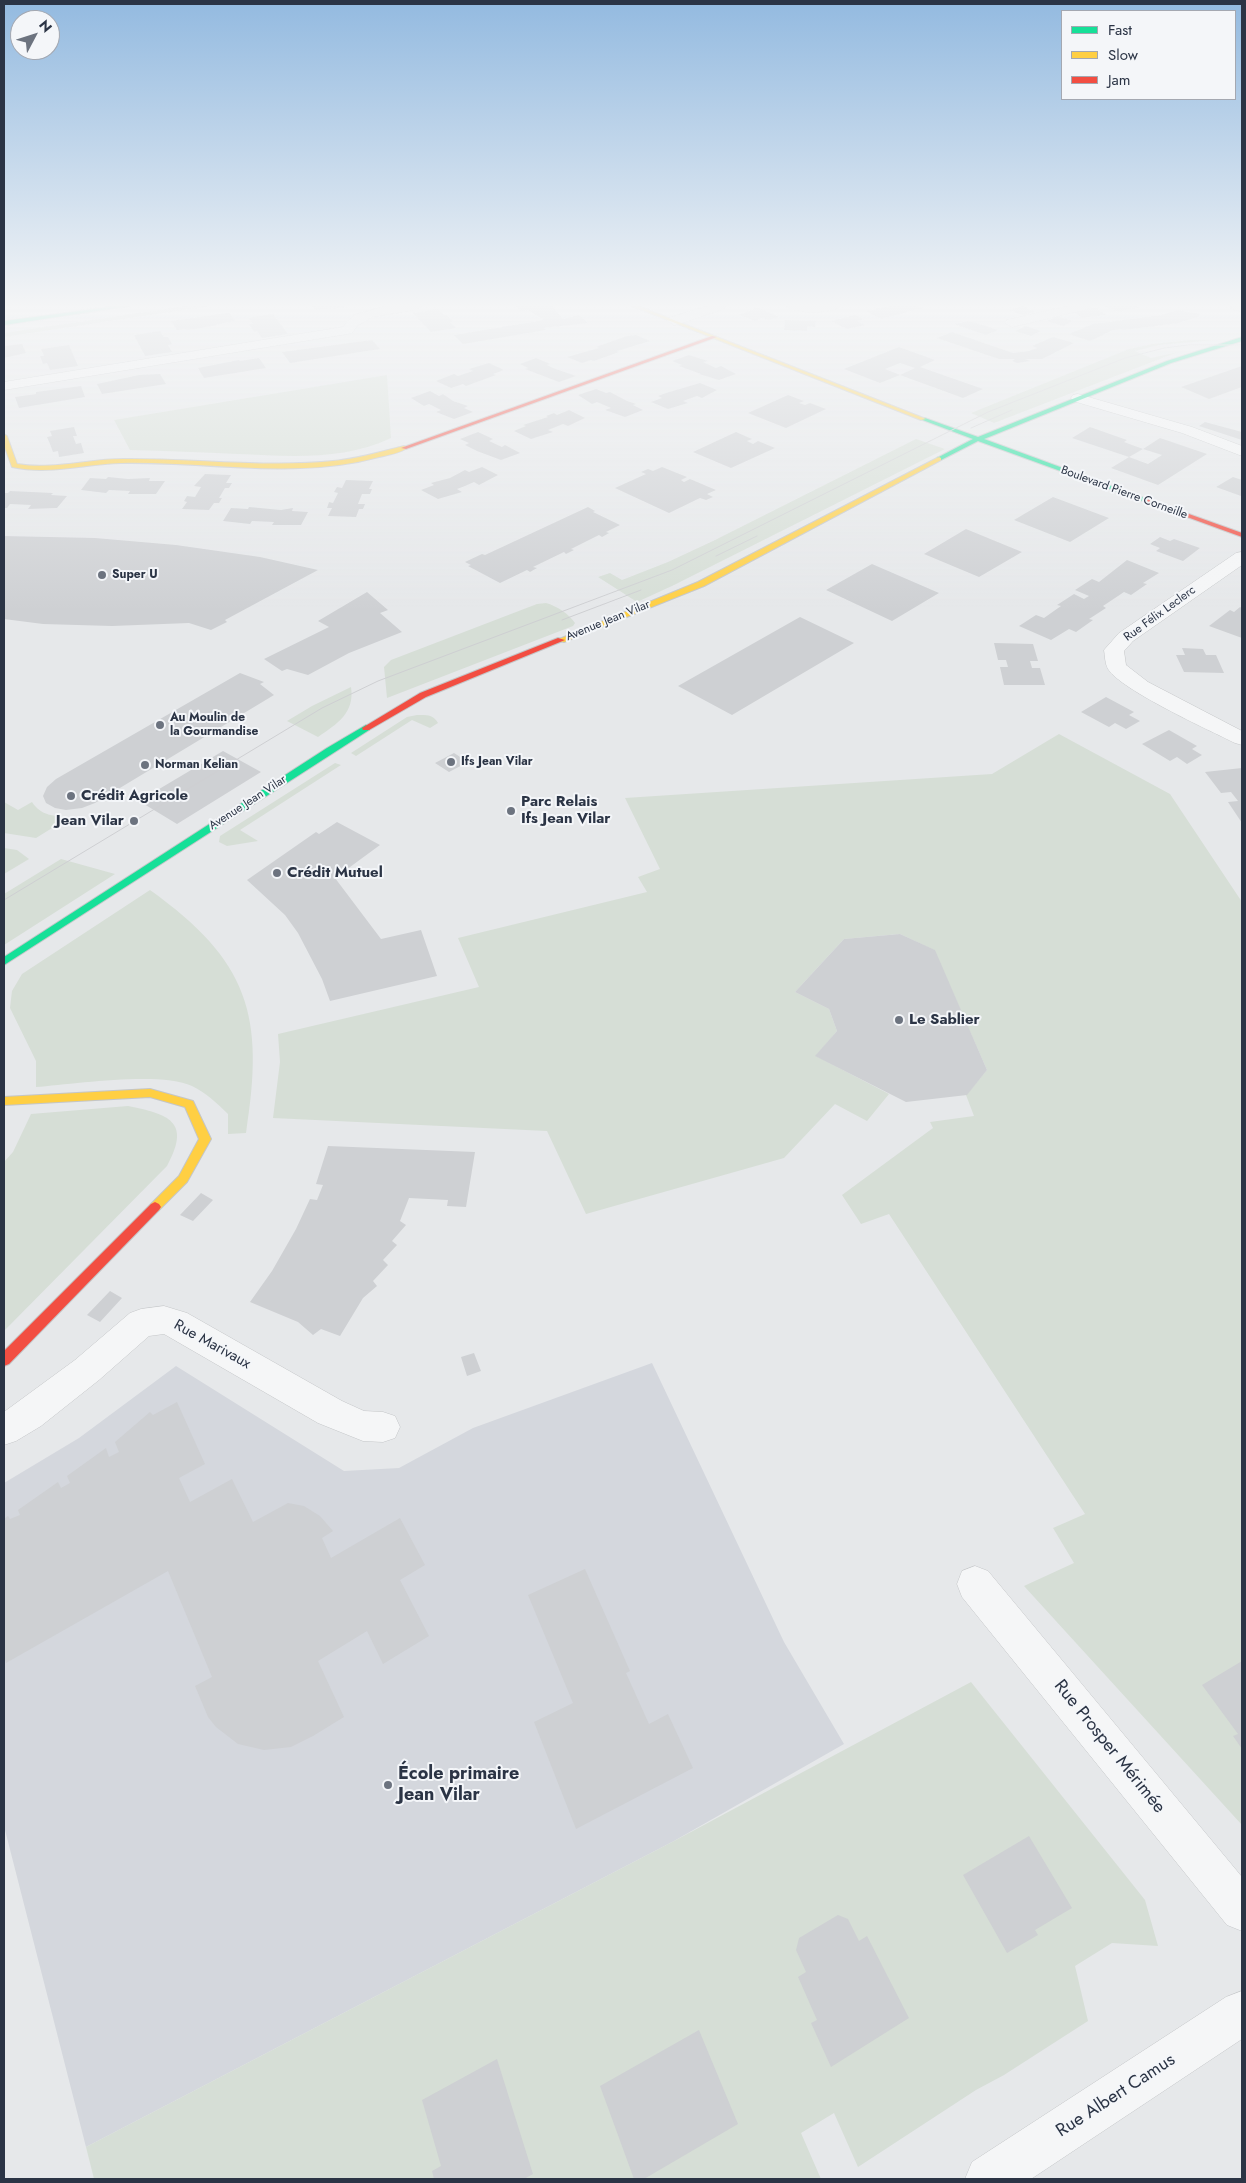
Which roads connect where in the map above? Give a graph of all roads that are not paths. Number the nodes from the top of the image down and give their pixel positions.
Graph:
1 (515, 408) edge
2 (894, 408) edge
3 (1054, 408) edge
4 (1112, 408) edge
5 (4, 436) edge
6 (976, 440) junction
7 (1242, 451) edge
8 (1242, 535) edge
9 (1242, 556) edge
10 (1242, 739) edge
11 (4, 962) edge
12 (4, 1101) edge
13 (4, 1360) edge
14 (383, 1427) dead end
15 (4, 1430) edge
16 (976, 1584) dead end
17 (1242, 1910) edge
18 (1242, 2013) edge
19 (989, 2179) edge

1 - 5 street
2 - 6 street, Boulevard Pierre Corneille
3 - 6 street, Avenue Jean Vilar
4 - 7 street
6 - 8 street, Boulevard Pierre Corneille
6 - 11 street, Avenue Jean Vilar
9 - 10 street, Rue Félix Leclerc
12 - 13 street
14 - 15 street, Rue Marivaux
16 - 17 street, Rue Prosper Mérimée
18 - 19 street, Rue Albert Camus

